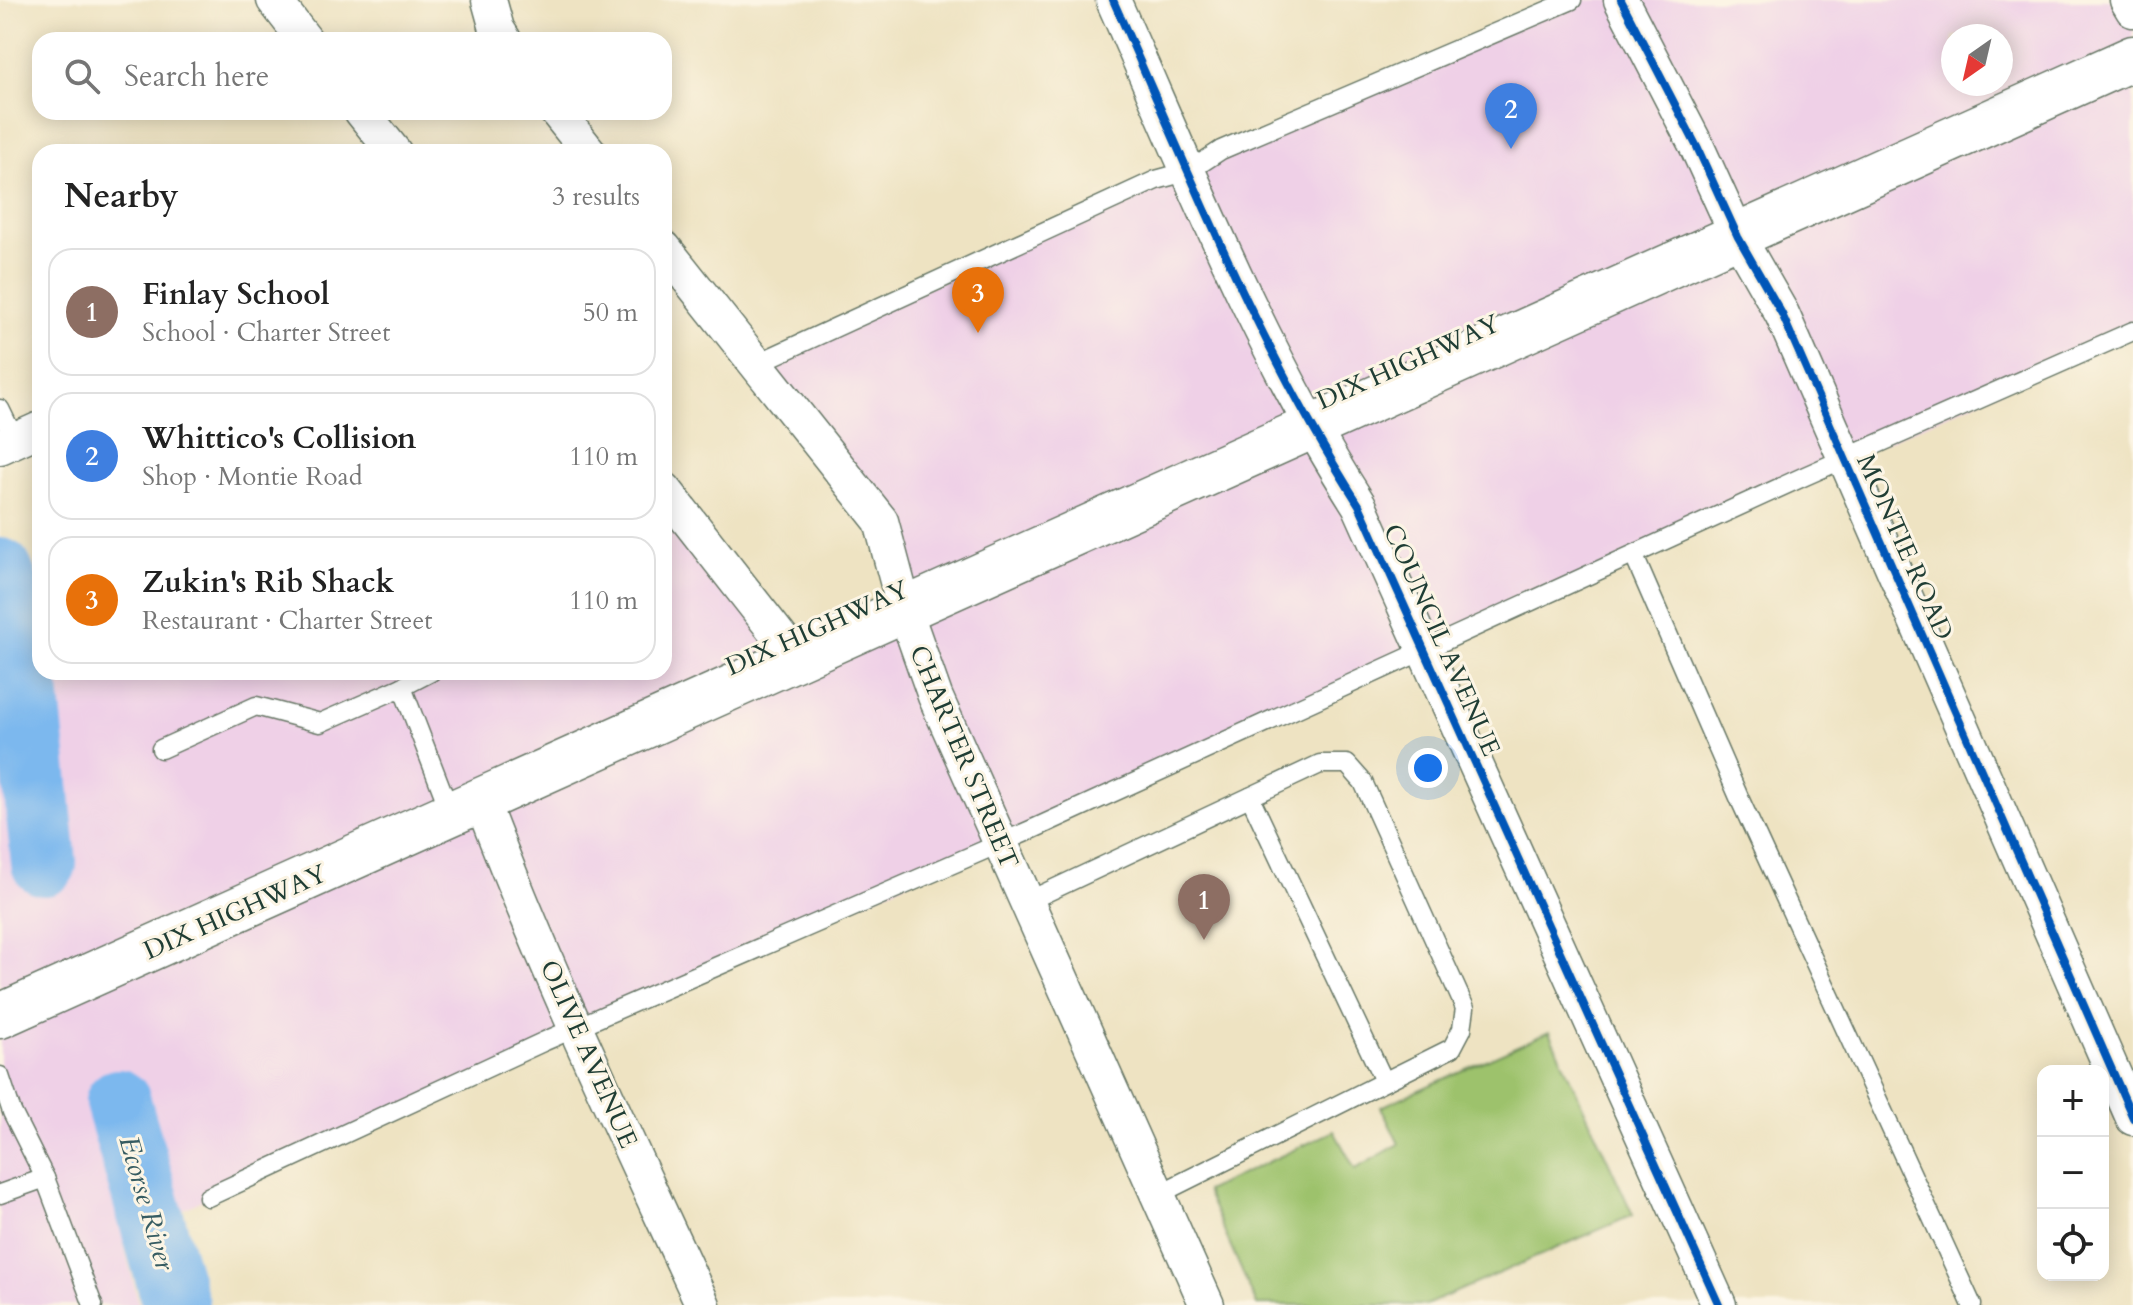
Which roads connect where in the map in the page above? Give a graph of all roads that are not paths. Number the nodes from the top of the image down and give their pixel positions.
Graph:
1 (274, 0) edge
2 (489, 0) edge
3 (1113, 0) edge
4 (1572, 0) edge
5 (1621, 0) edge
6 (2127, 0) edge
7 (2133, 10) edge
8 (299, 32) edge
9 (501, 32) edge
10 (2133, 58) edge
11 (368, 120) edge
12 (563, 120) edge
13 (388, 144) edge
14 (583, 144) edge
15 (1189, 171) junction
16 (1738, 237) junction
17 (672, 258) edge
18 (2133, 331) edge
19 (756, 364) junction
20 (0, 409) edge
21 (1309, 427) junction
22 (18, 439) edge
23 (1845, 461) junction
24 (672, 499) edge
25 (1634, 556) junction
26 (905, 611) junction
27 (1425, 650) junction
28 (797, 659) junction
29 (416, 680) edge
30 (402, 687) junction
31 (161, 749) dead end
32 (1250, 797) junction
33 (466, 807) junction
34 (1000, 843) junction
35 (1026, 902) junction
36 (0, 1016) edge
37 (576, 1028) junction
38 (0, 1076) edge
39 (1384, 1081) junction
40 (2133, 1118) edge
41 (45, 1178) junction
42 (0, 1194) edge
43 (1157, 1195) junction
44 (208, 1197) dead end
45 (93, 1305) edge
46 (703, 1305) edge
47 (1207, 1305) edge
48 (1719, 1305) edge
49 (1972, 1305) edge

1 - 8 street
2 - 9 street
3 - 15 street, COUNCIL AVENUE
4 - 15 lane
5 - 16 street, MONTIE ROAD
6 - 7 street
10 - 16 main road, DIX HIGHWAY
11 - 13 street
12 - 14 street
15 - 19 lane
15 - 21 street, COUNCIL AVENUE
16 - 21 main road, DIX HIGHWAY
16 - 23 street, MONTIE ROAD
17 - 19 street, CHARTER STREET
18 - 23 lane
19 - 26 street, CHARTER STREET
20 - 22 lane
21 - 26 main road, DIX HIGHWAY
21 - 27 street, COUNCIL AVENUE
23 - 25 lane
23 - 40 street, MONTIE ROAD
24 - 28 street
25 - 27 lane
25 - 49 lane
26 - 28 main road, DIX HIGHWAY
26 - 34 street, CHARTER STREET
27 - 34 lane
27 - 48 street, COUNCIL AVENUE
28 - 33 main road, DIX HIGHWAY
29 - 30 lane
30 - 31 lane
30 - 33 lane
32 - 35 lane
32 - 39 lane
32 - 39 lane
33 - 36 main road, DIX HIGHWAY
33 - 37 street, OLIVE AVENUE
34 - 35 street, CHARTER STREET
34 - 37 lane
35 - 43 street, CHARTER STREET
37 - 44 lane
37 - 46 street, OLIVE AVENUE
38 - 41 lane
39 - 43 lane
41 - 42 lane
41 - 45 lane
43 - 47 street, CHARTER STREET

